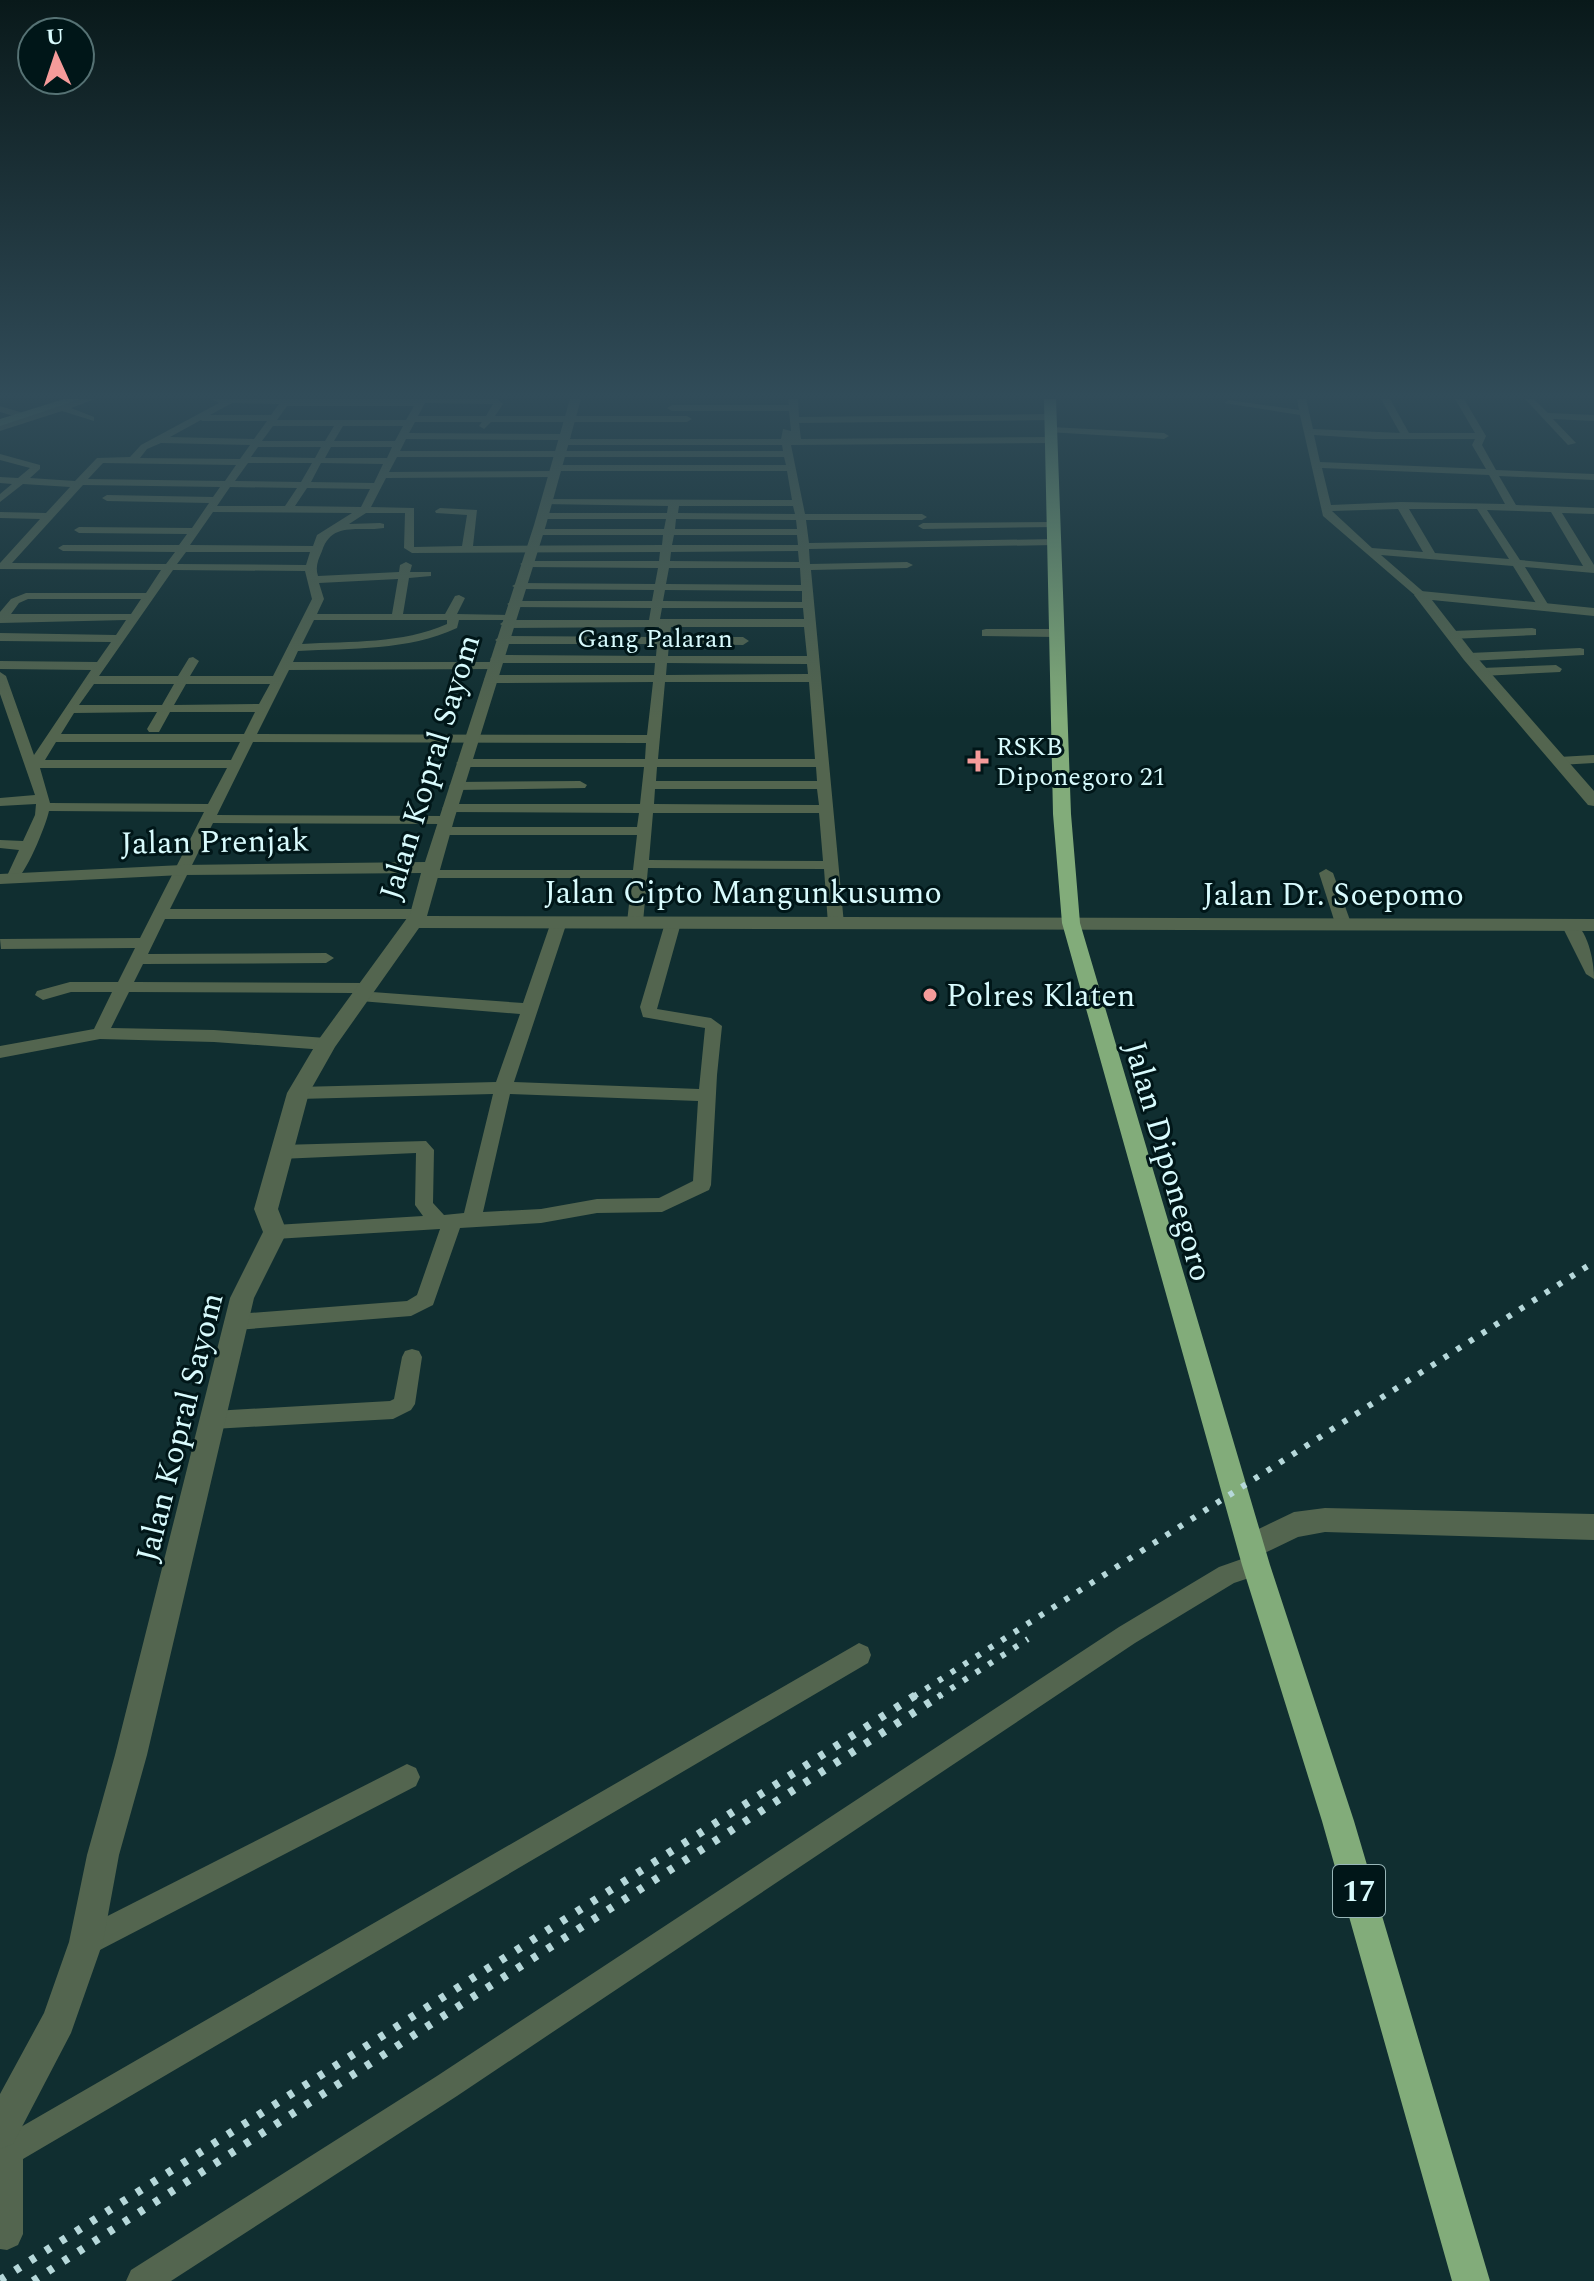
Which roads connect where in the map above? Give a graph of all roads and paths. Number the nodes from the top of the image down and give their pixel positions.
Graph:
1 (60, 505) edge
2 (154, 505) edge
3 (214, 505) edge
4 (236, 505) edge
5 (290, 505) edge
6 (367, 505) edge
7 (544, 505) edge
8 (659, 505) edge
9 (675, 505) edge
10 (711, 505) edge
11 (798, 505) edge
12 (1053, 505) edge
13 (1390, 505) edge
14 (1401, 505) edge
15 (1436, 505) edge
16 (1480, 506) junction
17 (1512, 507) joint
18 (1326, 508) joint
19 (288, 509) junction
20 (365, 509) junction
21 (1554, 509) junction
22 (150, 510) dead end
23 (440, 511) dead end
24 (1594, 511) edge
25 (0, 515) edge
26 (50, 516) junction
27 (922, 518) junction
28 (140, 520) dead end
29 (380, 526) dead end
30 (337, 527) junction
31 (79, 530) dead end
32 (131, 531) junction
33 (194, 531) junction
34 (669, 532) junction
35 (1054, 533) junction
36 (803, 536) junction
37 (920, 544) junction
38 (63, 548) dead end
39 (117, 548) junction
40 (467, 548) junction
41 (666, 548) junction
42 (180, 549) junction
43 (316, 549) junction
44 (409, 549) junction
45 (1371, 551) junction
46 (1431, 556) junction
47 (1519, 563) junction
48 (664, 564) junction
49 (907, 565) dead end
50 (1, 566) edge
51 (805, 566) junction
52 (169, 567) junction
53 (1593, 570) edge
54 (311, 574) junction
55 (405, 574) junction
56 (427, 574) dead end
57 (661, 587) junction
58 (807, 588) junction
59 (516, 595) junction
60 (1421, 595) junction
61 (151, 596) junction
62 (459, 598) dead end
63 (658, 604) junction
64 (809, 605) junction
65 (1543, 606) junction
66 (1594, 612) edge
67 (136, 617) junction
68 (309, 617) junction
69 (397, 617) junction
70 (451, 617) junction
71 (1, 618) edge
72 (659, 623) junction
73 (811, 623) junction
74 (1532, 632) dead end
75 (986, 633) dead end
76 (1057, 633) junction
77 (1452, 635) junction
78 (0, 637) edge
79 (119, 639) junction
80 (663, 641) junction
81 (743, 641) dead end
82 (295, 648) junction
83 (1580, 652) dead end
84 (1469, 657) junction
85 (662, 660) junction
86 (815, 660) junction
87 (193, 661) dead end
88 (0, 665) edge
89 (101, 666) junction
90 (286, 666) junction
91 (1556, 669) dead end
92 (1482, 672) junction
93 (0, 676) edge
94 (816, 678) junction
95 (661, 679) junction
96 (92, 680) junction
97 (182, 680) junction
98 (279, 680) junction
99 (166, 708) junction
100 (265, 708) junction
101 (70, 709) junction
102 (16, 722) junction
103 (0, 723) edge
104 (154, 729) dead end
105 (52, 738) junction
106 (250, 739) junction
107 (653, 739) junction
108 (467, 752) junction
109 (1594, 759) edge
110 (1559, 761) junction
111 (650, 763) junction
112 (821, 763) junction
113 (237, 764) junction
114 (34, 766) junction
115 (580, 785) dead end
116 (648, 785) junction
117 (823, 785) junction
118 (1594, 801) edge
119 (0, 802) edge
120 (43, 803) junction
121 (646, 808) junction
122 (826, 809) junction
123 (448, 811) junction
124 (212, 814) junction
125 (644, 831) junction
126 (0, 844) edge
127 (30, 846) junction
128 (830, 865) junction
129 (640, 869) junction
130 (182, 870) junction
131 (431, 870) junction
132 (1326, 873) dead end
133 (7, 878) edge
134 (159, 914) junction
135 (417, 918) junction
136 (559, 922) junction
137 (635, 922) junction
138 (673, 923) junction
139 (1071, 923) junction
140 (1343, 923) junction
141 (836, 924) junction
142 (1569, 924) junction
143 (1594, 925) edge
144 (145, 943) junction
145 (1, 944) edge
146 (243, 958) junction
147 (326, 958) dead end
148 (137, 959) junction
149 (1594, 974) edge
150 (122, 989) junction
151 (230, 989) junction
152 (363, 992) junction
153 (43, 995) dead end
154 (530, 1009) junction
155 (100, 1033) junction
156 (326, 1044) junction
157 (0, 1052) edge
158 (503, 1088) junction
159 (298, 1093) junction
160 (707, 1095) junction
161 (280, 1152) junction
162 (455, 1220) junction
163 (275, 1232) junction
164 (236, 1322) junction
165 (412, 1357) dead end
166 (213, 1420) junction
167 (1594, 1527) edge
168 (1254, 1555) junction
169 (859, 1655) dead end
170 (407, 1777) dead end
171 (86, 1942) junction
172 (3, 2147) edge
173 (0, 2233) edge
174 (142, 2281) edge
175 (1471, 2281) edge

1 - 26 street
2 - 22 street
3 - 33 street
4 - 19 street
5 - 19 street
6 - 20 street
7 - 59 street, Jalan Kopral Sayom
8 - 59 street
9 - 34 street
10 - 36 street
11 - 36 street
12 - 35 highway, Jalan Diponegoro / 17
13 - 18 street
14 - 46 street
15 - 16 street
16 - 17 street
16 - 47 street
17 - 21 street
18 - 45 street
19 - 20 street
20 - 30 street
20 - 44 street
21 - 24 street
21 - 53 street
23 - 40 street
25 - 26 street
26 - 50 street
27 - 35 street
27 - 36 street
27 - 37 street
28 - 32 street
29 - 30 street
30 - 43 street
31 - 32 street
32 - 33 street
32 - 39 street
33 - 42 street
34 - 36 street
34 - 41 street
34 - 59 street
35 - 37 street
35 - 76 highway, Jalan Diponegoro / 17
36 - 37 street
36 - 41 street
36 - 51 street
38 - 39 street
39 - 42 street
40 - 44 street
40 - 59 street
41 - 48 street
41 - 59 street
42 - 43 street
42 - 52 street
43 - 54 street
44 - 55 street
45 - 46 street
45 - 60 street
46 - 47 street
47 - 53 street
47 - 65 street
48 - 51 street
48 - 57 street
48 - 59 street
49 - 51 street
50 - 52 street
51 - 58 street
52 - 54 street
52 - 61 street
54 - 55 street
54 - 68 street
55 - 56 street
55 - 69 street
57 - 58 street
57 - 59 street
57 - 63 street
58 - 64 street
59 - 63 street
59 - 70 street
59 - 72 street
59 - 80 street
59 - 85 street, Gang Palaran
59 - 90 street
59 - 95 street
59 - 108 street, Jalan Kopral Sayom
60 - 65 street
60 - 77 street
61 - 67 street
61 - 71 street
62 - 70 street
63 - 64 street
63 - 72 street
64 - 73 street
65 - 66 street
67 - 71 street
67 - 79 street
68 - 69 street
68 - 82 street
69 - 70 street
70 - 82 street
72 - 73 street
72 - 80 street
73 - 86 street
74 - 77 street
75 - 76 street
76 - 139 highway, Jalan Diponegoro / 17
77 - 84 street
78 - 79 street
79 - 89 street
80 - 81 street
80 - 85 street
82 - 90 street
83 - 84 street
84 - 92 street
85 - 86 street, Gang Palaran
85 - 95 street
86 - 94 street
87 - 97 street
88 - 89 street
89 - 96 street
90 - 98 street
91 - 92 street
92 - 110 street
93 - 102 street
94 - 95 street
94 - 112 street
95 - 107 street
96 - 97 street
96 - 101 street
97 - 98 street
97 - 99 street
98 - 100 street
99 - 100 street
99 - 101 street
99 - 104 street
100 - 106 street
101 - 105 street
102 - 103 street
102 - 114 street
105 - 106 street
105 - 114 street
106 - 108 street
106 - 113 street
107 - 108 street
107 - 111 street
108 - 111 street
108 - 123 street, Jalan Kopral Sayom
109 - 110 street
110 - 118 street
111 - 112 street
111 - 116 street
112 - 117 street
113 - 114 street
113 - 124 street
114 - 120 street
115 - 123 street
116 - 117 street
116 - 121 street
117 - 122 street
119 - 120 street
120 - 124 street
120 - 127 street
121 - 122 street
121 - 123 street
121 - 125 street
122 - 128 street
123 - 124 street
123 - 125 street
123 - 131 street, Jalan Kopral Sayom
124 - 130 street
125 - 129 street
126 - 127 street
127 - 133 street
128 - 129 street
128 - 141 street
129 - 131 street
129 - 137 street
130 - 131 street, Jalan Prenjak
130 - 133 street, Jalan Prenjak
130 - 134 street
131 - 135 street, Jalan Kopral Sayom
132 - 140 street
134 - 135 street
134 - 144 street
135 - 136 street, Jalan Cipto Mangunkusumo
135 - 152 street, Jalan Kopral Sayom
136 - 137 street, Jalan Cipto Mangunkusumo
136 - 154 street
137 - 138 street, Jalan Cipto Mangunkusumo
138 - 141 street, Jalan Cipto Mangunkusumo
138 - 160 street
139 - 140 street, Jalan Dr. Soepomo
139 - 141 street, Jalan Cipto Mangunkusumo
139 - 168 highway, Jalan Diponegoro / 17
140 - 142 street, Jalan Dr. Soepomo
142 - 143 street, Jalan Dr. Soepomo
142 - 149 street
144 - 145 street
144 - 148 street
146 - 147 street
146 - 148 street
146 - 151 street
148 - 150 street
150 - 151 street
150 - 153 street
150 - 155 street
151 - 152 street
152 - 154 street
152 - 156 street, Jalan Kopral Sayom
154 - 158 street
155 - 156 street
155 - 157 street
156 - 159 street, Jalan Kopral Sayom
158 - 159 street
158 - 160 street
158 - 162 street
159 - 161 street, Jalan Kopral Sayom
160 - 162 street
161 - 162 street
161 - 163 street, Jalan Kopral Sayom
162 - 163 street
162 - 164 street
163 - 164 street, Jalan Kopral Sayom
164 - 166 street, Jalan Kopral Sayom
165 - 166 street
166 - 171 street, Jalan Kopral Sayom
167 - 168 street
168 - 174 street
168 - 175 highway, 17
169 - 172 street
170 - 171 street
171 - 172 street, Jalan Kopral Sayom
172 - 173 street

